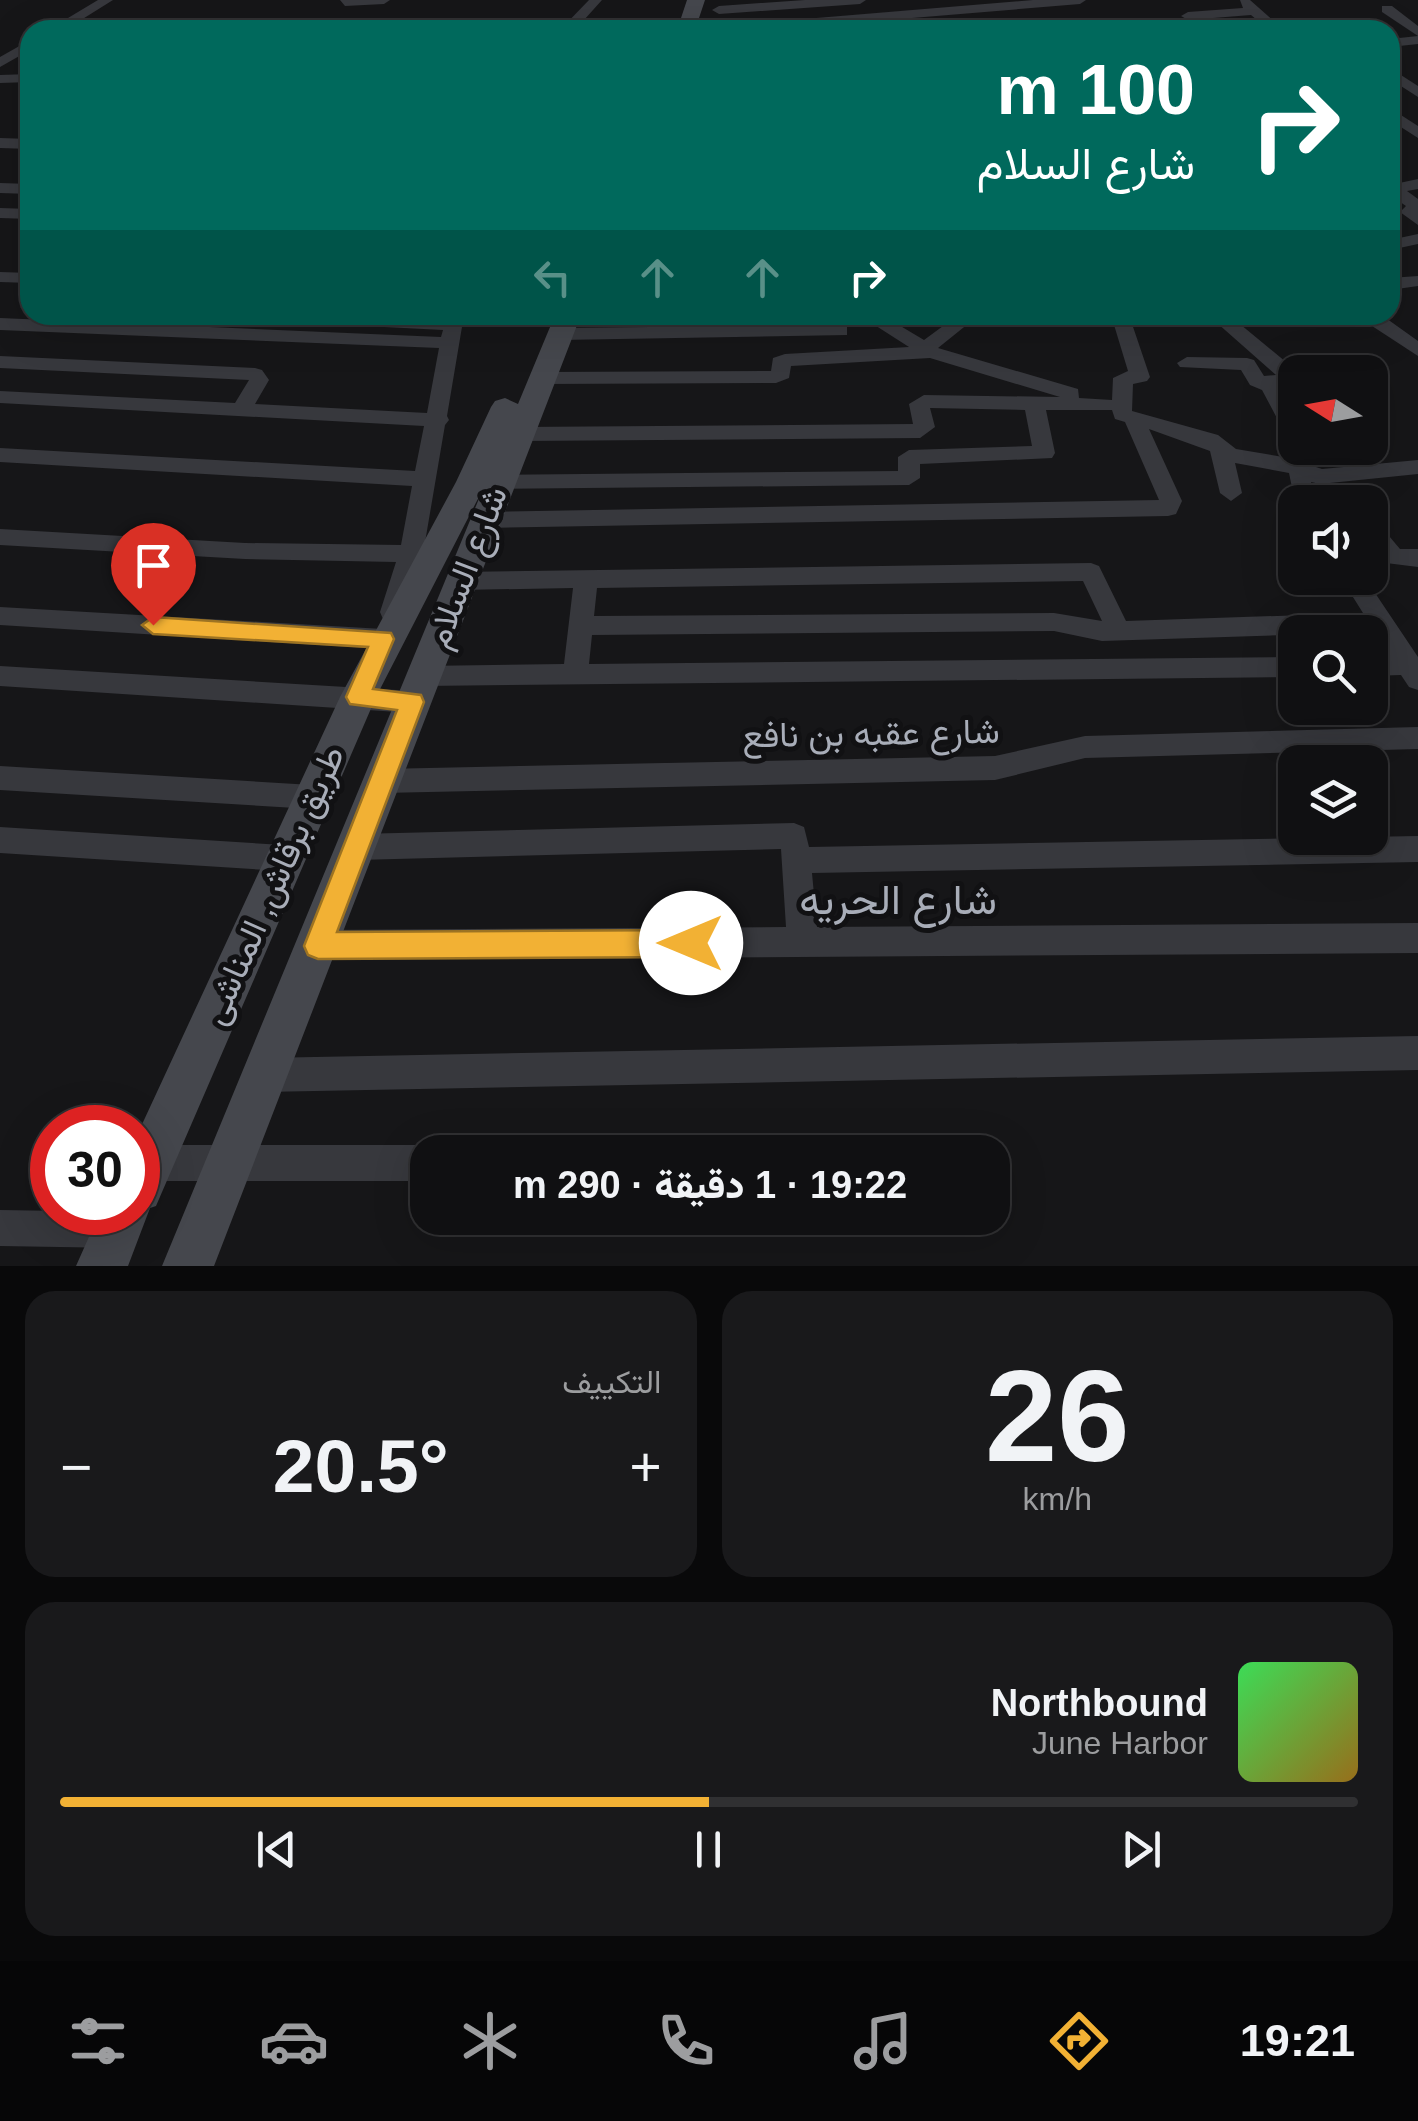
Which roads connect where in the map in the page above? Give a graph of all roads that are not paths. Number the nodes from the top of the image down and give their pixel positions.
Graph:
1 (107, 0) edge
2 (384, 0) edge
3 (580, 0) edge
4 (596, 0) edge
5 (699, 0) edge
6 (860, 0) edge
7 (1080, 0) edge
8 (1241, 0) edge
9 (820, 1) edge
10 (345, 2) dead end
11 (1402, 2) edge
12 (779, 3) edge
13 (1386, 9) dead end
14 (719, 10) junction
15 (1254, 11) junction
16 (1418, 14) edge
17 (1188, 16) dead end
18 (72, 20) edge
19 (561, 20) edge
20 (577, 20) edge
21 (725, 20) edge
22 (839, 20) edge
23 (1265, 20) edge
24 (1399, 20) edge
25 (1400, 195) edge
26 (1418, 220) edge
27 (113, 325) edge
28 (410, 325) edge
29 (556, 325) edge
30 (557, 325) edge
31 (661, 325) edge
32 (885, 325) edge
33 (958, 325) edge
34 (1123, 325) edge
35 (1229, 325) edge
36 (1383, 325) edge
37 (453, 328) edge
38 (840, 332) dead end
39 (1418, 350) edge
40 (927, 351) junction
41 (0, 362) edge
42 (1187, 363) dead end
43 (542, 378) junction
44 (1264, 384) junction
45 (0, 397) edge
46 (1278, 401) edge
47 (1034, 402) junction
48 (242, 409) junction
49 (1120, 413) junction
50 (439, 420) junction
51 (519, 434) junction
52 (1220, 448) junction
53 (0, 455) edge
54 (1278, 461) edge
55 (1343, 465) edge
56 (1418, 467) edge
57 (427, 479) junction
58 (484, 482) junction
59 (1231, 493) dead end
60 (484, 520) junction
61 (0, 537) edge
62 (1388, 550) edge
63 (411, 554) junction
64 (1418, 558) edge
65 (586, 580) junction
66 (459, 581) junction
67 (0, 616) edge
68 (1278, 625) edge
69 (581, 626) junction
70 (1118, 630) junction
71 (1388, 630) edge
72 (372, 667) junction
73 (1278, 667) edge
74 (1388, 668) edge
75 (1414, 672) edge
76 (0, 676) edge
77 (575, 677) junction
78 (418, 689) junction
79 (1418, 738) edge
80 (0, 778) edge
81 (382, 781) junction
82 (312, 797) junction
83 (0, 840) edge
84 (356, 847) junction
85 (1418, 850) edge
86 (283, 858) junction
87 (799, 860) junction
88 (1418, 938) edge
89 (803, 943) junction
90 (318, 946) junction
91 (1418, 1053) edge
92 (263, 1075) junction
93 (160, 1137) edge
94 (410, 1163) edge
95 (227, 1164) junction
96 (160, 1196) edge
97 (30, 1224) edge
98 (0, 1228) edge
99 (188, 1266) edge

1 - 18 street
2 - 10 street
3 - 19 street
4 - 20 street
5 - 14 street
6 - 9 street
7 - 22 street
8 - 15 street
9 - 12 street
11 - 16 street
12 - 14 street
13 - 24 street
14 - 21 street
15 - 17 street
15 - 23 street
25 - 26 street
27 - 37 street
28 - 37 street
29 - 58 street, طريق برقاش, المناشى
30 - 43 street, شارع السلام
31 - 38 street
32 - 40 street
33 - 40 street
34 - 49 street
35 - 44 street
36 - 39 street
37 - 50 street
40 - 43 street
40 - 49 street
41 - 48 street
42 - 44 street
43 - 51 street, شارع السلام
44 - 46 street
45 - 48 street
47 - 49 street
47 - 51 street
47 - 58 street
48 - 50 street
49 - 52 street
49 - 60 street
50 - 57 street
51 - 58 street, شارع السلام
52 - 54 street
52 - 59 street
53 - 57 street
55 - 56 street
57 - 63 street
58 - 60 street, شارع السلام
58 - 72 street, طريق برقاش, المناشى
60 - 66 street, شارع السلام
61 - 63 street
62 - 64 street
63 - 72 street
65 - 66 street
65 - 69 street
65 - 70 street
66 - 78 street, شارع السلام
67 - 72 street
68 - 70 street
69 - 70 street
69 - 77 street
71 - 75 street
72 - 76 street
72 - 78 street
72 - 82 street, طريق برقاش, المناشى
73 - 77 street
74 - 75 street
77 - 78 street
78 - 81 street, شارع السلام
79 - 81 street, شارع عقبه بن نافع
80 - 82 street
81 - 84 street, شارع السلام
82 - 86 street, طريق برقاش, المناشى
83 - 86 street
84 - 87 street
84 - 90 street, شارع السلام
85 - 87 street
86 - 93 street, طريق برقاش, المناشى
87 - 89 street
88 - 89 street, شارع الحريه
89 - 90 street, شارع الحريه
90 - 92 street, شارع السلام
91 - 92 street
92 - 95 street, شارع السلام
94 - 95 street
95 - 96 street
95 - 99 street, شارع السلام
97 - 98 street

